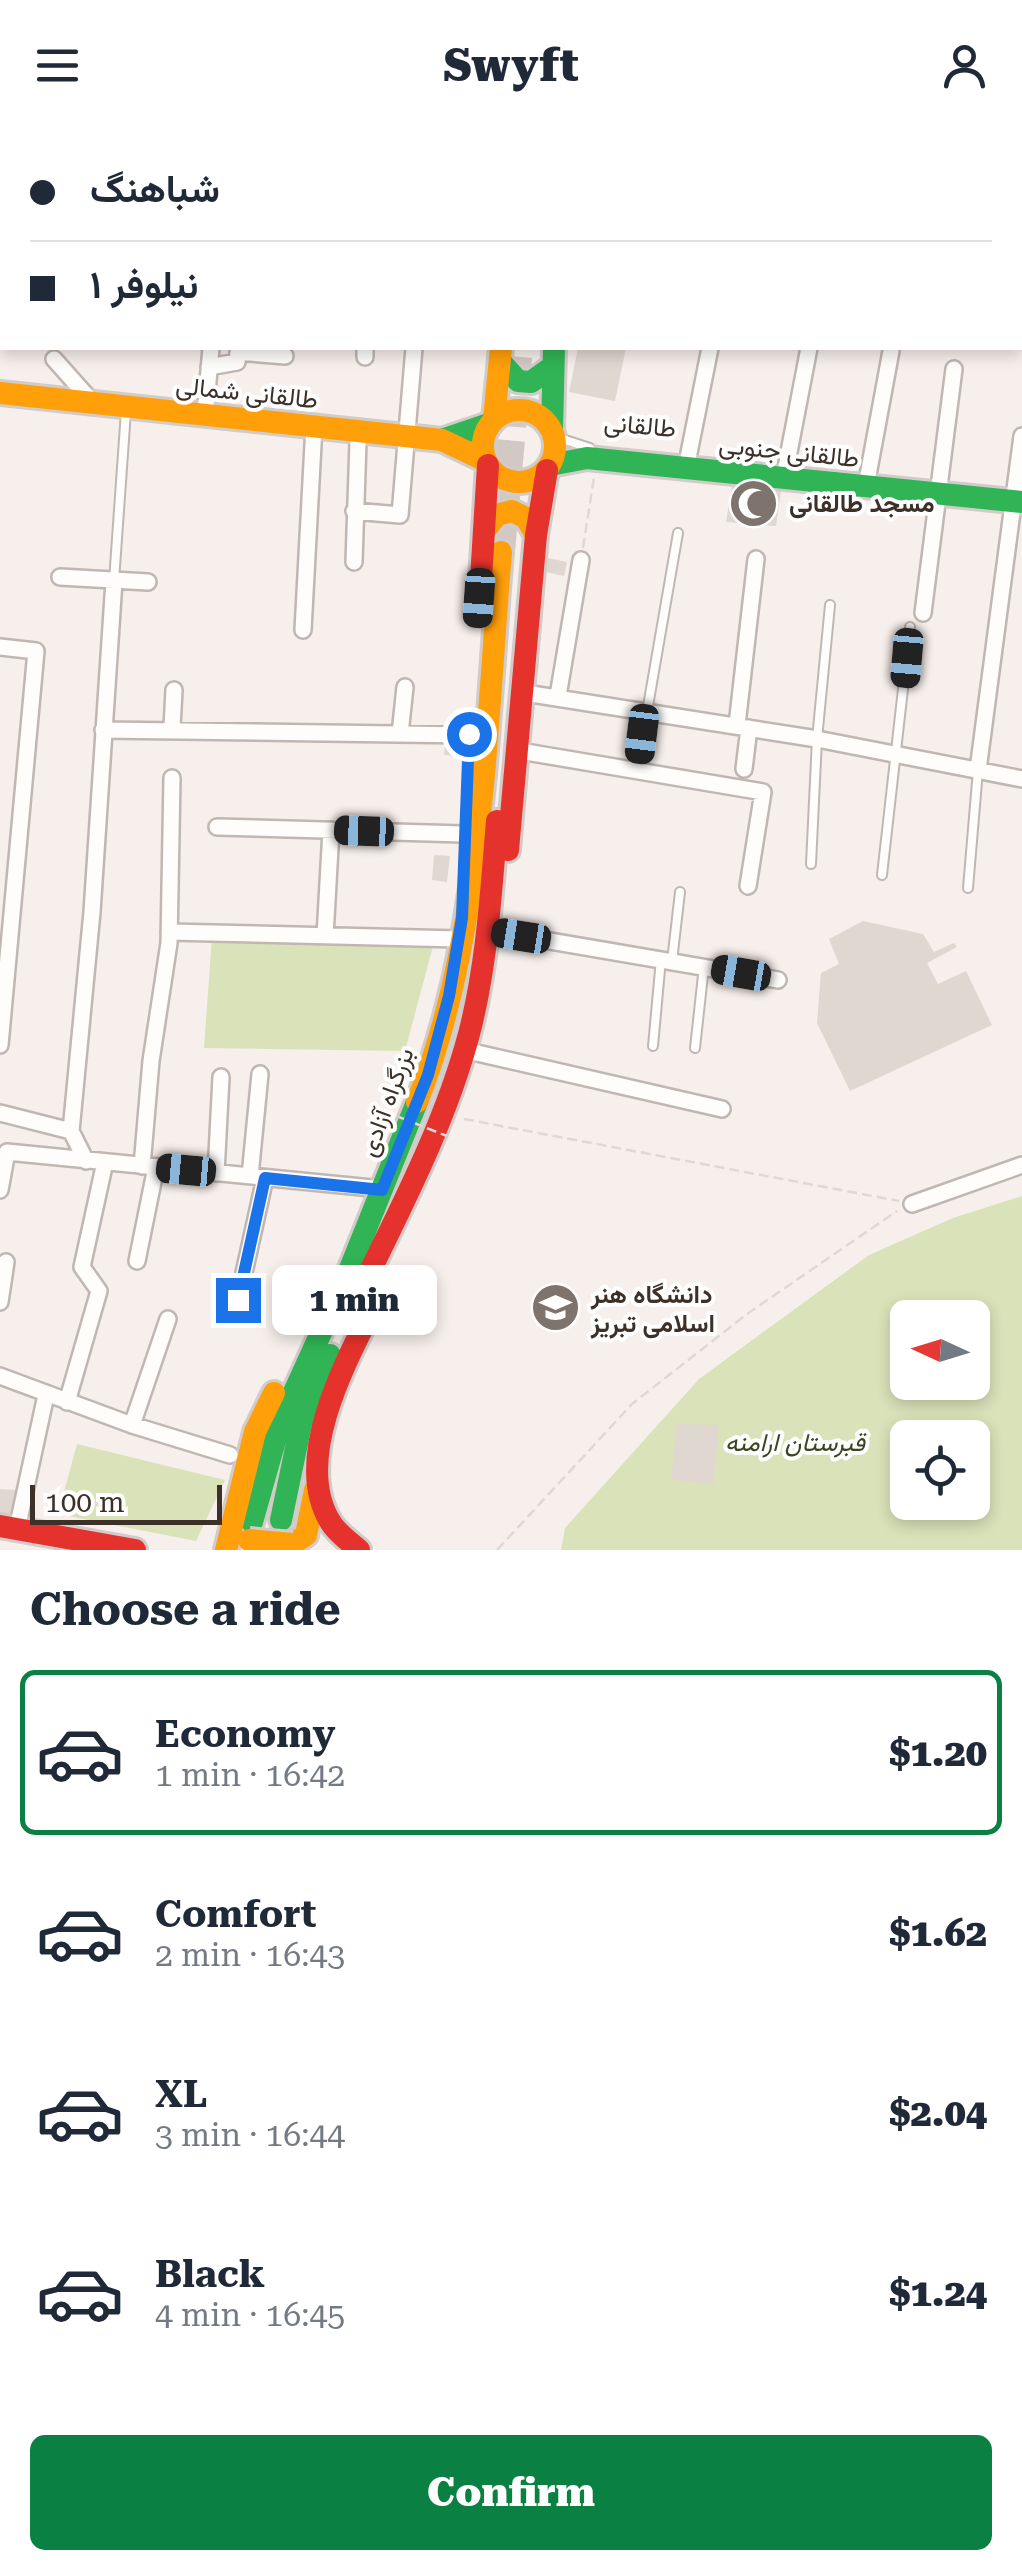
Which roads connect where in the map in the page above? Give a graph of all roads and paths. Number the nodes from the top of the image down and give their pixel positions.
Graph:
1 (211, 350) edge
2 (414, 350) edge
3 (710, 350) edge
4 (809, 350) edge
5 (891, 351) dead end
6 (500, 354) edge
7 (285, 356) dead end
8 (553, 357) edge
9 (54, 359) dead end
10 (210, 366) junction
11 (954, 369) dead end
12 (0, 393) edge
13 (94, 404) junction
14 (126, 407) junction
15 (206, 416) junction
16 (492, 422) junction
17 (314, 426) junction
18 (553, 433) junction
19 (403, 436) junction
20 (1022, 436) edge
21 (442, 440) junction
22 (358, 442) dead end
23 (597, 459) junction
24 (486, 462) junction
25 (687, 463) junction
26 (548, 468) junction
27 (785, 473) junction
28 (867, 481) junction
29 (939, 489) junction
30 (1019, 497) edge
31 (354, 511) junction
32 (484, 530) junction
33 (678, 533) dead end
34 (519, 546) junction
35 (756, 559) dead end
36 (581, 560) joint
37 (354, 562) dead end
38 (60, 577) dead end
39 (114, 581) junction
40 (148, 582) dead end
41 (830, 604) dead end
42 (923, 613) dead end
43 (910, 626) dead end
44 (304, 630) dead end
45 (0, 647) edge
46 (405, 687) dead end
47 (174, 690) dead end
48 (525, 693) junction
49 (558, 696) junction
50 (644, 709) junction
51 (743, 726) junction
52 (172, 727) junction
53 (103, 730) junction
54 (400, 734) junction
55 (469, 734) junction
56 (816, 738) junction
57 (520, 751) junction
58 (898, 754) junction
59 (639, 758) dead end
60 (744, 769) dead end
61 (978, 770) junction
62 (172, 778) dead end
63 (1022, 779) edge
64 (218, 827) dead end
65 (331, 830) junction
66 (462, 834) junction
67 (811, 864) dead end
68 (882, 875) dead end
69 (748, 886) dead end
70 (968, 888) dead end
71 (680, 892) dead end
72 (487, 924) junction
73 (460, 929) junction
74 (168, 932) junction
75 (326, 936) junction
76 (666, 960) junction
77 (704, 966) junction
78 (778, 980) dead end
79 (0, 1046) edge
80 (652, 1046) dead end
81 (695, 1048) dead end
82 (464, 1050) junction
83 (260, 1074) dead end
84 (221, 1077) dead end
85 (722, 1108) dead end
86 (0, 1112) edge
87 (399, 1117) dead end
88 (445, 1126) junction
89 (71, 1131) junction
90 (86, 1160) junction
91 (105, 1162) junction
92 (1022, 1164) edge
93 (149, 1167) junction
94 (216, 1173) junction
95 (258, 1177) junction
96 (0, 1190) edge
97 (382, 1190) junction
98 (912, 1204) junction
99 (406, 1206) junction
100 (137, 1261) dead end
101 (6, 1262) dead end
102 (238, 1300) dead end
103 (0, 1302) edge
104 (168, 1318) dead end
105 (0, 1376) edge
106 (46, 1395) junction
107 (67, 1402) junction
108 (132, 1425) junction
109 (230, 1456) dead end
110 (318, 1476) junction
111 (281, 1520) dead end
112 (245, 1524) junction
113 (9, 1528) edge
114 (135, 1550) edge
115 (226, 1550) edge
116 (359, 1550) edge
117 (497, 1550) edge

1 - 10 street
2 - 19 street
3 - 25 street
4 - 27 street
5 - 28 street
6 - 8 main road
6 - 16 main road
7 - 10 street
8 - 18 main road
9 - 13 street
10 - 15 street
11 - 29 street
12 - 13 main road, طالقانی شمالی
13 - 14 main road, طالقانی شمالی
14 - 15 main road, طالقانی شمالی
14 - 39 lane
15 - 17 main road, طالقانی شمالی
16 - 18 main road
16 - 21 main road
16 - 24 main road
17 - 19 main road, طالقانی شمالی
17 - 44 street
18 - 25 lane, طالقانی
18 - 26 main road
19 - 21 main road, طالقانی شمالی
19 - 31 street
20 - 30 street
21 - 24 main road, طالقانی شمالی
22 - 31 street
23 - 25 main road, طالقانی جنوبی
23 - 26 main road, طالقانی جنوبی
23 - 36 path
24 - 26 main road
24 - 32 main road, بزرگراه آزادی
25 - 27 main road, طالقانی جنوبی
26 - 34 main road, بزرگراه آزادی
27 - 28 main road, طالقانی جنوبی
28 - 29 main road, طالقانی جنوبی
29 - 30 main road, طالقانی جنوبی
29 - 42 street
30 - 61 street
31 - 37 street
32 - 34 main road
32 - 55 main road, بزرگراه آزادی
33 - 50 lane
34 - 48 main road, بزرگراه آزادی
34 - 72 main road, بزرگراه آزادی
34 - 73 main road, بزرگراه آزادی
35 - 51 street
36 - 49 street
38 - 39 street
39 - 40 street
39 - 53 street
41 - 56 lane
43 - 58 lane
45 - 79 street
46 - 54 street
47 - 52 street
48 - 49 street
48 - 57 main road, بزرگراه آزادی
49 - 50 street
50 - 51 street
50 - 59 lane
51 - 56 street
51 - 60 street
52 - 53 street
52 - 54 street
53 - 89 street
54 - 55 street
55 - 66 main road, بزرگراه آزادی
56 - 58 street
56 - 67 lane
57 - 69 street
57 - 72 main road, بزرگراه آزادی
58 - 61 street
58 - 68 lane
61 - 63 street
61 - 70 lane
62 - 74 street
64 - 65 street
65 - 66 street
65 - 75 street
66 - 73 main road, بزرگراه آزادی
71 - 76 lane
72 - 76 street
72 - 82 main road, بزرگراه آزادی
73 - 75 street
73 - 97 main road, بزرگراه آزادی
74 - 75 street
74 - 93 street
76 - 77 street
76 - 80 lane
77 - 78 street
77 - 81 lane
82 - 85 street
82 - 88 main road, بزرگراه آزادی
83 - 95 street
84 - 94 street
86 - 89 street
87 - 88 path, bridge
88 - 98 path
88 - 99 main road, بزرگراه آزادی
89 - 90 street
90 - 91 street
90 - 96 street
91 - 93 street
91 - 107 street
92 - 98 street
93 - 94 street
93 - 100 street
94 - 95 street
95 - 97 street
95 - 102 street
97 - 112 main road, بزرگراه آزادی
98 - 117 path
99 - 110 main road
99 - 111 main road, بزرگراه آزادی
101 - 103 street
104 - 108 street
105 - 106 street
106 - 107 street
106 - 113 street
107 - 108 street
108 - 109 street
110 - 112 main road, bridge
110 - 116 main road
112 - 115 main road, بزرگراه آزادی
113 - 114 main road

